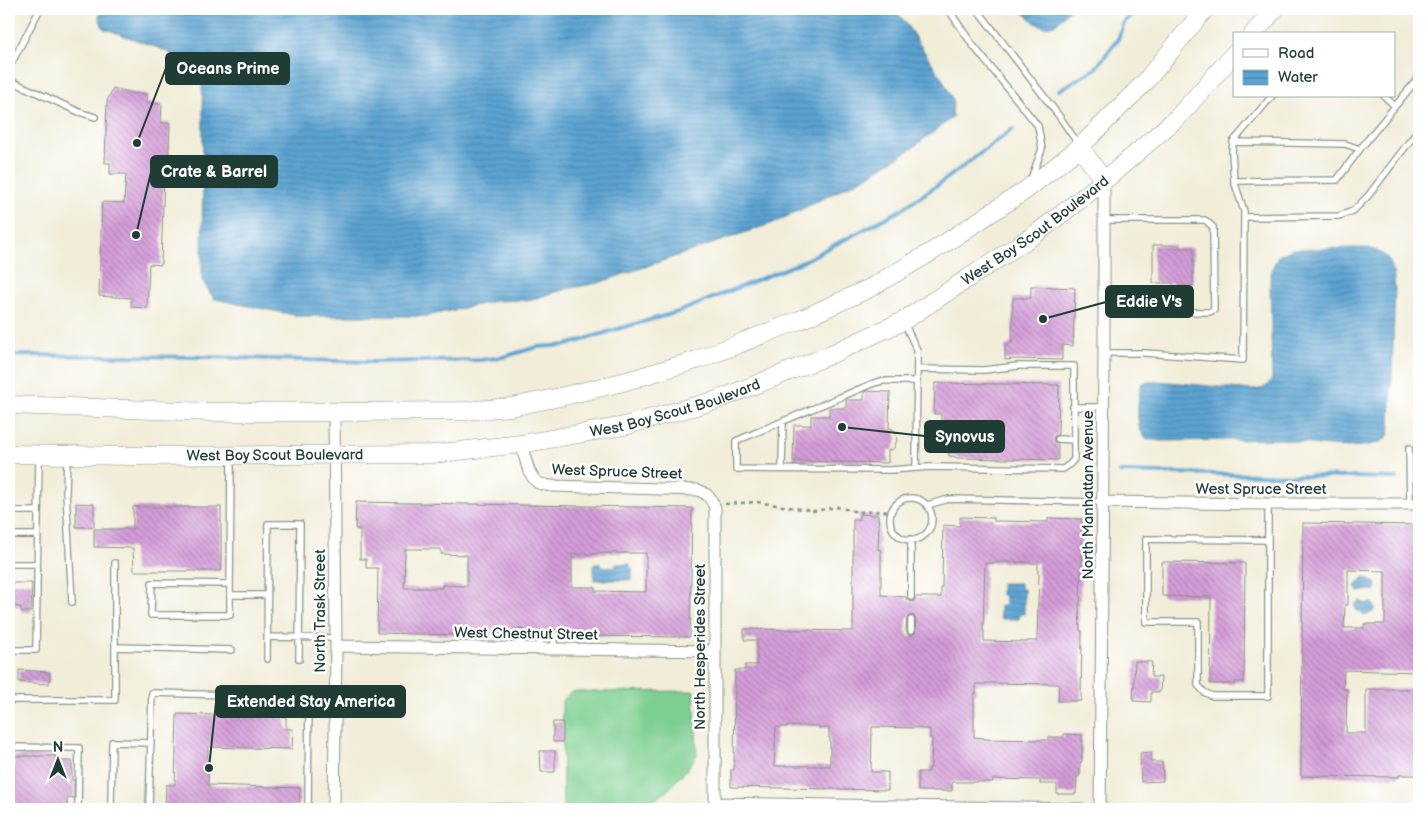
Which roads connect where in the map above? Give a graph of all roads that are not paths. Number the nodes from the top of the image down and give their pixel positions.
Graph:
1 (11, 9) edge
2 (40, 9) edge
3 (948, 9) edge
4 (977, 9) edge
5 (1205, 9) edge
6 (1275, 9) edge
7 (9, 12) edge
8 (1255, 32) edge
9 (1233, 55) edge
10 (9, 68) edge
11 (1419, 77) edge
12 (9, 80) edge
13 (1270, 98) edge
14 (1386, 98) edge
15 (1395, 106) junction
16 (95, 117) dead end
17 (1419, 129) edge
18 (1233, 142) junction
19 (1080, 147) junction
20 (1360, 149) junction
21 (1104, 181) junction
22 (1234, 181) junction
23 (1026, 190) junction
24 (1245, 217) junction
25 (1104, 220) junction
26 (1104, 311) junction
27 (903, 321) junction
28 (1104, 353) junction
29 (917, 369) junction
30 (917, 381) junction
31 (9, 405) edge
32 (1073, 407) junction
33 (1104, 407) junction
34 (334, 412) junction
35 (782, 422) junction
36 (1058, 439) dead end
37 (1074, 440) junction
38 (522, 444) junction
39 (1409, 448) dead end
40 (9, 454) edge
41 (39, 454) junction
42 (67, 455) junction
43 (231, 455) junction
44 (334, 455) junction
45 (782, 468) junction
46 (916, 468) junction
47 (706, 493) joint
48 (1103, 502) junction
49 (1268, 504) junction
50 (1414, 504) edge
51 (927, 505) junction
52 (9, 511) edge
53 (38, 511) junction
54 (9, 535) edge
55 (38, 535) junction
56 (911, 539) junction
57 (1268, 540) junction
58 (115, 563) dead end
59 (9, 564) edge
60 (37, 564) junction
61 (230, 584) junction
62 (230, 595) junction
63 (267, 595) junction
64 (911, 597) dead end
65 (72, 602) dead end
66 (911, 620) dead end
67 (911, 631) dead end
68 (520, 634) dead end
69 (540, 634) dead end
70 (554, 634) dead end
71 (267, 637) junction
72 (299, 638) junction
73 (336, 642) junction
74 (115, 648) junction
75 (520, 648) junction
76 (540, 649) junction
77 (554, 649) junction
78 (9, 650) edge
79 (232, 650) dead end
80 (715, 652) junction
81 (267, 659) dead end
82 (299, 659) dead end
83 (9, 700) edge
84 (151, 742) junction
85 (9, 747) edge
86 (809, 807) edge
87 (916, 808) edge
88 (943, 808) edge
89 (980, 808) edge
90 (78, 809) edge
91 (111, 809) edge
92 (149, 809) edge
93 (308, 809) edge
94 (334, 809) edge
95 (1082, 809) edge
96 (1100, 809) edge

1 - 7 lane
2 - 10 lane
3 - 23 lane
4 - 19 lane
5 - 19 main road
6 - 8 main road
9 - 21 main road, West Boy Scout Boulevard
11 - 15 lane
12 - 16 lane
13 - 18 lane
14 - 15 lane
15 - 20 lane
17 - 24 lane
18 - 20 lane
18 - 22 lane
19 - 21 main road
19 - 23 main road
20 - 22 lane
21 - 25 street, North Manhattan Avenue
21 - 27 main road, West Boy Scout Boulevard
22 - 24 lane
23 - 34 main road
24 - 28 lane
25 - 26 street, North Manhattan Avenue
25 - 26 lane
26 - 28 street, North Manhattan Avenue
27 - 29 lane
27 - 38 main road, West Boy Scout Boulevard
28 - 33 street, North Manhattan Avenue
29 - 30 lane
29 - 32 lane
30 - 35 lane
30 - 46 lane
31 - 34 main road
32 - 33 lane
32 - 37 lane
33 - 48 street, North Manhattan Avenue
34 - 44 street, North Trask Street
35 - 45 lane
35 - 45 lane
36 - 37 lane
37 - 46 lane
38 - 44 main road, West Boy Scout Boulevard
38 - 47 street, West Spruce Street
39 - 50 lane
40 - 41 main road, West Boy Scout Boulevard
41 - 42 main road, West Boy Scout Boulevard
41 - 53 lane
42 - 43 main road, West Boy Scout Boulevard
42 - 65 lane
43 - 44 main road, West Boy Scout Boulevard
43 - 61 lane
44 - 73 street, North Trask Street
45 - 46 lane
47 - 80 street, North Hesperides Street
48 - 49 street, West Spruce Street
48 - 51 lane
48 - 96 street, North Manhattan Avenue
49 - 50 street, West Spruce Street
49 - 57 lane
51 - 56 lane
51 - 56 lane
52 - 53 lane
53 - 55 lane
54 - 55 lane
55 - 60 lane
56 - 64 lane
57 - 57 lane
58 - 74 lane
59 - 60 lane
60 - 78 lane
61 - 62 lane
61 - 62 lane
62 - 63 lane
63 - 71 lane
63 - 72 lane
66 - 67 lane
68 - 75 lane
69 - 76 lane
70 - 77 lane
71 - 72 lane
71 - 81 lane
72 - 73 lane
72 - 82 lane
73 - 75 street, West Chestnut Street
73 - 94 street, North Trask Street
74 - 79 lane
74 - 83 lane
75 - 76 street, West Chestnut Street
76 - 77 street, West Chestnut Street
77 - 80 street, West Chestnut Street
80 - 86 street, North Hesperides Street
84 - 91 lane
84 - 92 lane
84 - 93 lane
85 - 90 lane
86 - 87 street
87 - 88 street
88 - 89 street
89 - 95 street

